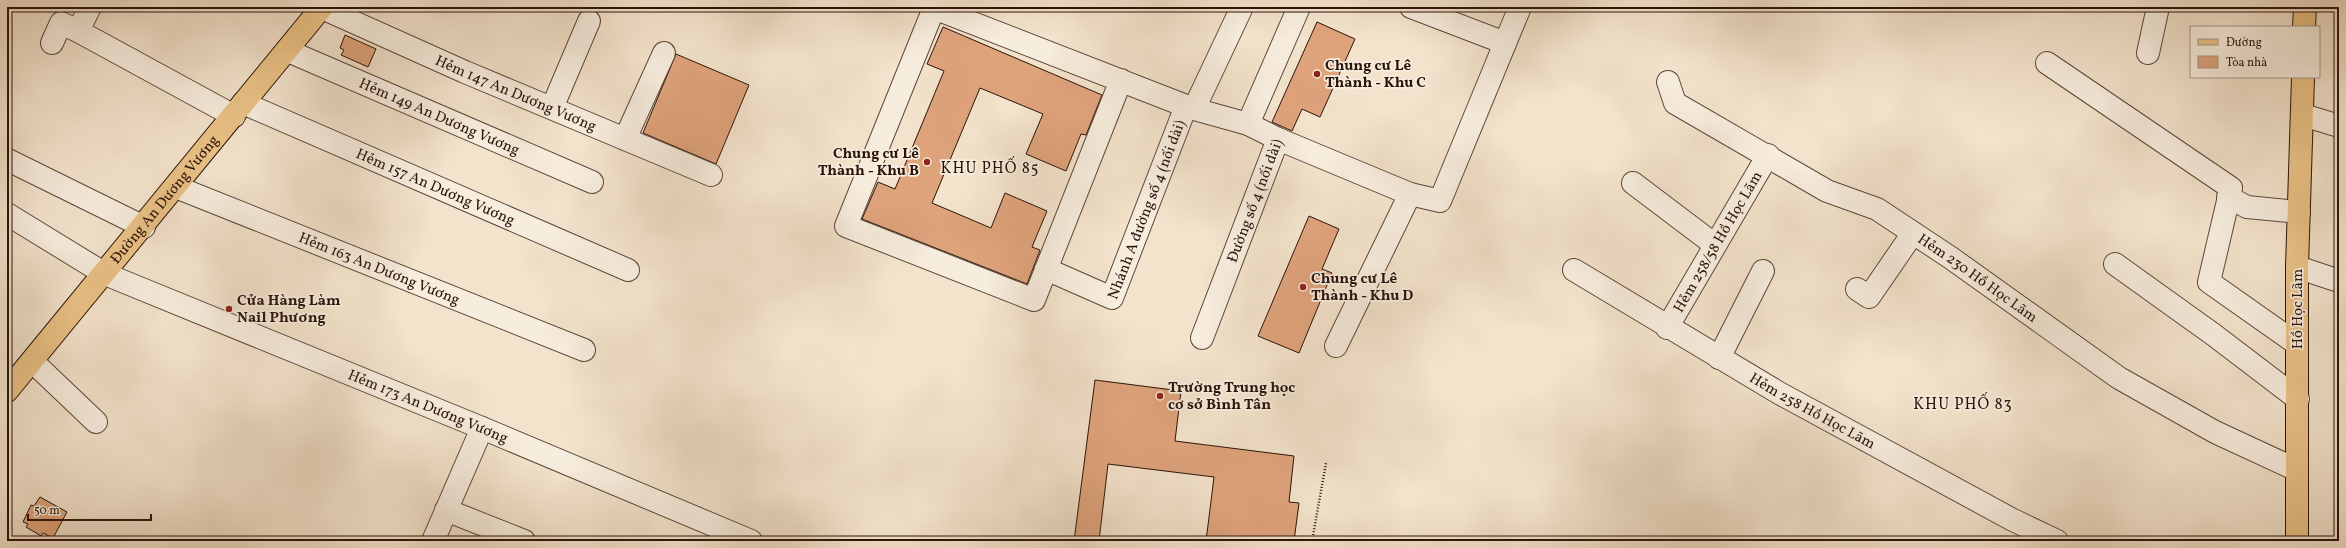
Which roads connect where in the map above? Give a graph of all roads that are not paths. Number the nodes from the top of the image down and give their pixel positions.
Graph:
1 (90, 7) edge
2 (321, 7) edge
3 (1242, 7) edge
4 (1299, 7) edge
5 (1411, 7) edge
6 (1520, 7) edge
7 (2158, 7) edge
8 (2305, 7) edge
9 (589, 21) dead end
10 (2304, 26) edge
11 (78, 31) junction
12 (52, 42) dead end
13 (1505, 43) junction
14 (288, 51) junction
15 (664, 53) dead end
16 (2148, 53) dead end
17 (2047, 63) dead end
18 (2303, 78) edge
19 (1121, 80) junction
20 (1668, 82) dead end
21 (552, 108) junction
22 (1190, 108) junction
23 (238, 110) junction
24 (2303, 115) junction
25 (1248, 124) junction
26 (2339, 126) edge
27 (625, 139) junction
28 (1278, 139) junction
29 (1768, 155) junction
30 (8, 160) dead end
31 (711, 175) dead end
32 (592, 182) dead end
33 (1633, 183) dead end
34 (176, 186) junction
35 (1410, 194) junction
36 (2228, 197) junction
37 (2299, 212) junction
38 (7, 214) edge
39 (144, 227) junction
40 (1913, 233) junction
41 (1715, 245) junction
42 (2115, 264) dead end
43 (2297, 267) junction
44 (1046, 269) junction
45 (628, 270) dead end
46 (1574, 270) dead end
47 (1763, 271) dead end
48 (105, 274) junction
49 (2339, 281) edge
50 (1857, 289) dead end
51 (1667, 328) junction
52 (1202, 338) dead end
53 (2297, 344) junction
54 (1336, 346) dead end
55 (584, 350) dead end
56 (1718, 358) junction
57 (33, 362) junction
58 (7, 391) edge
59 (2298, 399) junction
60 (96, 422) dead end
61 (482, 428) junction
62 (2296, 469) junction
63 (446, 510) junction
64 (433, 541) edge
65 (524, 541) edge
66 (751, 541) edge
67 (2057, 541) edge
68 (2297, 541) edge

1 - 11 street
2 - 14 main road, Đường An Dương Vương
2 - 21 street, Hẻm 147 An Dương Vương
3 - 22 street
4 - 25 street
5 - 13 street
6 - 13 street
7 - 16 street
8 - 10 main road
9 - 21 street
11 - 12 street, Hẻm 157 An Dương Vương
11 - 23 street, Hẻm 157 An Dương Vương
13 - 35 street
14 - 23 main road, Đường An Dương Vương
14 - 32 street, Hẻm 149 An Dương Vương
15 - 27 street
17 - 36 street
18 - 24 main road, Hồ Học Lãm
19 - 22 street, Đường số 4 (nối dài)
19 - 44 street
19 - 44 street, Đường số 4 (nối dài)
20 - 29 street, Hẻm 230 Hồ Học Lãm
21 - 27 street, Hẻm 147 An Dương Vương
22 - 25 street, Đường số 4 (nối dài)
22 - 44 street, Nhánh A đường số 4 (nối dài)
23 - 34 main road, Đường An Dương Vương
23 - 45 street, Hẻm 157 An Dương Vương
24 - 26 street
24 - 37 main road, Hồ Học Lãm
25 - 28 street, Đường số 4 (nối dài)
27 - 31 street, Hẻm 147 An Dương Vương
28 - 35 street
28 - 52 street, Đường số 4 (nối dài)
29 - 40 street, Hẻm 230 Hồ Học Lãm
29 - 41 street, Hẻm 258/58 Hồ Học Lãm
30 - 39 street
33 - 41 street
34 - 39 main road, Đường An Dương Vương
34 - 55 street, Hẻm 163 An Dương Vương
35 - 54 street
36 - 37 street
36 - 53 street
37 - 43 main road, Hồ Học Lãm
38 - 48 street, Hẻm 173 An Dương Vương
39 - 48 main road, Đường An Dương Vương
40 - 50 street
40 - 62 street, Hẻm 230 Hồ Học Lãm
41 - 51 street, Hẻm 258/58 Hồ Học Lãm
42 - 59 street
43 - 49 street
43 - 53 main road, Hồ Học Lãm
46 - 51 street, Hẻm 258 Hồ Học Lãm
47 - 56 street
48 - 57 main road, Đường An Dương Vương
48 - 61 street, Hẻm 173 An Dương Vương
51 - 56 street, Hẻm 258 Hồ Học Lãm
53 - 59 main road, Hồ Học Lãm
56 - 67 street, Hẻm 258 Hồ Học Lãm
57 - 58 main road, Đường An Dương Vương
57 - 60 street
59 - 62 main road, Hồ Học Lãm
61 - 63 street
61 - 66 street, Hẻm 173 An Dương Vương
62 - 68 main road, Hồ Học Lãm
63 - 64 street
63 - 65 street

